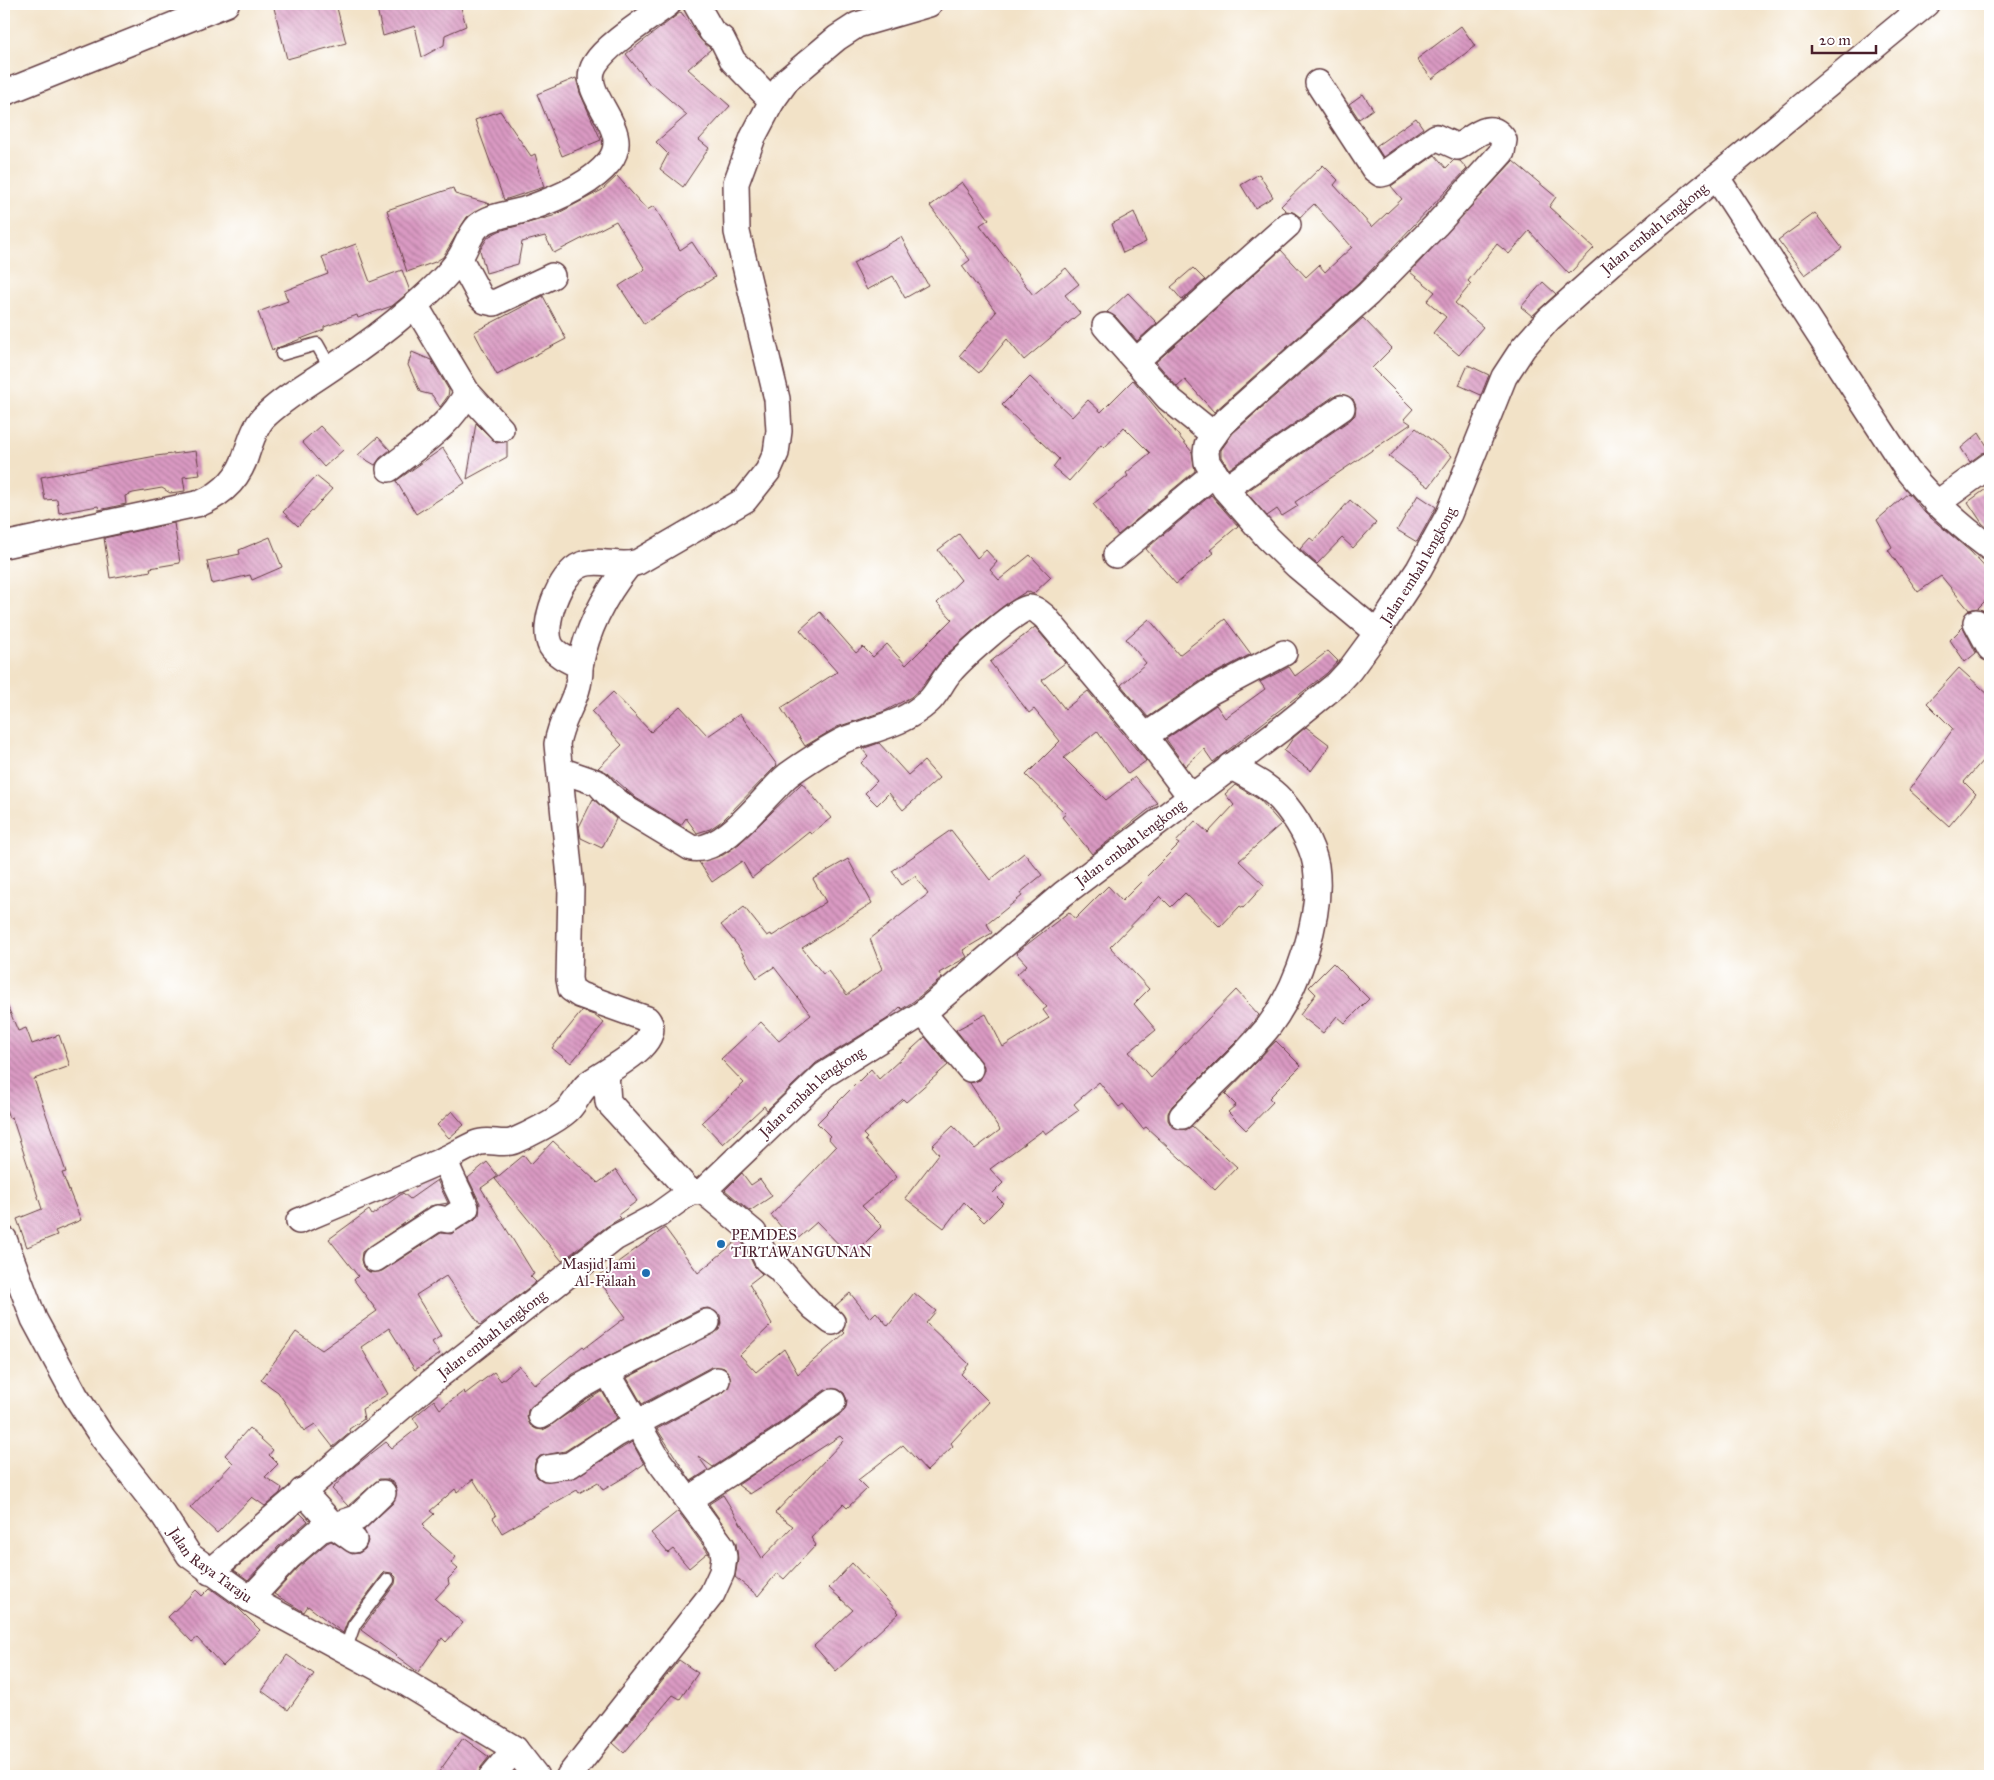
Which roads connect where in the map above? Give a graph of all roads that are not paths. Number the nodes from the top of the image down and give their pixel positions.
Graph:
1 (226, 4) edge
2 (668, 4) edge
3 (696, 4) edge
4 (929, 4) edge
5 (1926, 4) edge
6 (1318, 84) dead end
7 (4, 93) edge
8 (772, 101) junction
9 (1717, 178) junction
10 (1288, 225) dead end
11 (460, 259) junction
12 (552, 276) dead end
13 (415, 306) junction
14 (1105, 326) dead end
15 (282, 354) dead end
16 (1136, 361) junction
17 (331, 369) junction
18 (467, 392) junction
19 (1342, 408) dead end
20 (501, 430) dead end
21 (1214, 435) junction
22 (1990, 465) edge
23 (389, 469) dead end
24 (1220, 481) junction
25 (1936, 504) junction
26 (4, 545) edge
27 (1990, 548) edge
28 (1116, 555) dead end
29 (628, 566) junction
30 (1976, 622) dead end
31 (1377, 632) junction
32 (1990, 648) edge
33 (1284, 654) dead end
34 (580, 666) junction
35 (1145, 736) junction
36 (1230, 766) junction
37 (560, 770) junction
38 (1190, 796) junction
39 (923, 1013) junction
40 (970, 1069) dead end
41 (606, 1074) junction
42 (1182, 1116) dead end
43 (445, 1159) junction
44 (696, 1192) junction
45 (299, 1221) dead end
46 (4, 1239) edge
47 (375, 1259) dead end
48 (707, 1322) dead end
49 (832, 1322) dead end
50 (607, 1372) junction
51 (717, 1380) dead end
52 (833, 1402) dead end
53 (541, 1416) dead end
54 (637, 1423) junction
55 (548, 1468) dead end
56 (302, 1491) junction
57 (383, 1493) dead end
58 (688, 1500) junction
59 (333, 1525) junction
60 (354, 1540) dead end
61 (210, 1572) junction
62 (388, 1580) dead end
63 (250, 1599) junction
64 (346, 1651) junction
65 (515, 1749) junction
66 (492, 1776) edge
67 (536, 1776) edge
68 (569, 1776) edge

1 - 7 street
2 - 11 street
3 - 8 street
4 - 8 street
5 - 9 street, Jalan embah lengkong
6 - 21 street
8 - 29 street
9 - 25 street
9 - 31 street, Jalan embah lengkong
10 - 16 street
11 - 12 street
11 - 13 street
13 - 17 street
13 - 18 street
14 - 16 street
15 - 17 lane
16 - 21 street
17 - 26 street
18 - 20 street
18 - 23 street
19 - 24 street
21 - 24 street
22 - 25 street
24 - 28 street
24 - 31 street
25 - 27 street
29 - 34 street
29 - 34 street
30 - 32 street
31 - 36 street, Jalan embah lengkong
33 - 35 street
34 - 37 street
35 - 37 street
35 - 38 street
36 - 38 street, Jalan embah lengkong
36 - 42 street
37 - 41 street
38 - 39 street, Jalan embah lengkong
39 - 40 street
39 - 44 street, Jalan embah lengkong
41 - 43 street
41 - 44 street
43 - 45 street
43 - 47 street
44 - 49 street
44 - 56 street, Jalan embah lengkong
46 - 61 street, Jalan Raya Taraju
48 - 50 street
50 - 53 street
50 - 54 street
51 - 54 street
52 - 58 street
54 - 55 street
54 - 58 street
56 - 59 street
56 - 61 street, Jalan embah lengkong
57 - 59 street
58 - 68 street
59 - 60 street
59 - 63 street
61 - 63 street, Jalan Raya Taraju
62 - 64 lane
63 - 64 street, Jalan Raya Taraju
64 - 65 street, Jalan Raya Taraju
65 - 66 street
65 - 67 street, Jalan Raya Taraju

